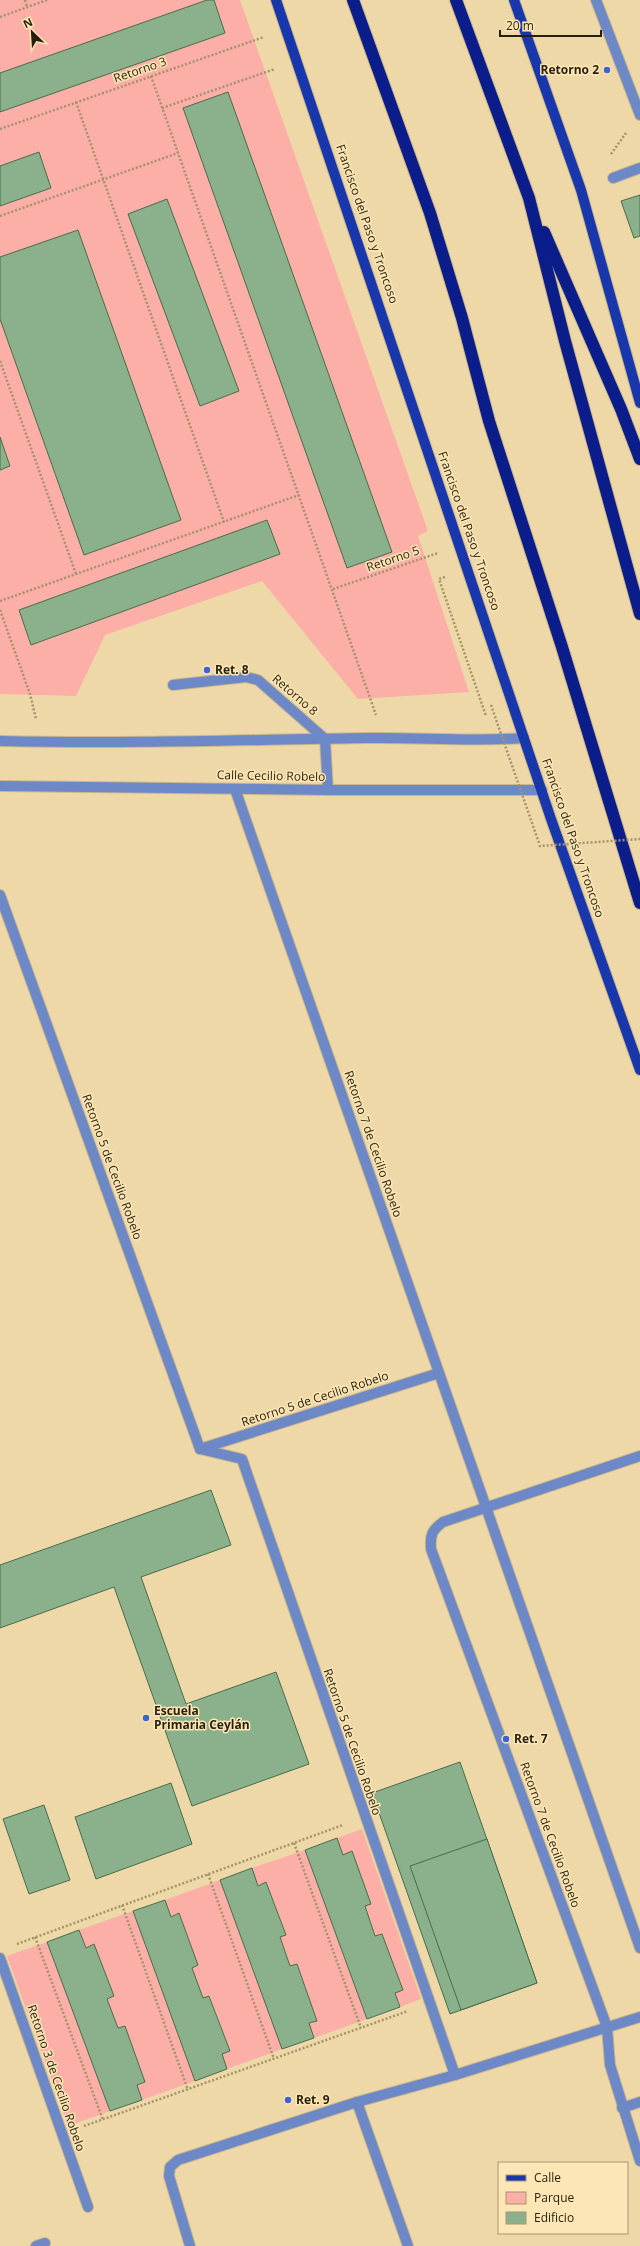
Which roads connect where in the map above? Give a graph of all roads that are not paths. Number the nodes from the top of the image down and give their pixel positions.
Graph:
1 (276, 0) edge
2 (353, 0) edge
3 (456, 0) edge
4 (514, 0) edge
5 (596, 0) edge
6 (640, 116) edge
7 (640, 168) edge
8 (613, 178) dead end
9 (529, 198) junction
10 (640, 404) edge
11 (640, 459) edge
12 (640, 614) edge
13 (173, 686) dead end
14 (524, 738) junction
15 (325, 739) junction
16 (0, 741) edge
17 (0, 786) edge
18 (235, 789) junction
19 (328, 790) junction
20 (542, 790) junction
21 (0, 895) edge
22 (640, 903) edge
23 (640, 1070) edge
24 (439, 1373) junction
25 (200, 1449) junction
26 (640, 1456) edge
27 (485, 1507) junction
28 (640, 1948) edge
29 (0, 1958) edge
30 (640, 2017) edge
31 (607, 2027) junction
32 (455, 2075) junction
33 (357, 2102) junction
34 (640, 2102) edge
35 (622, 2108) junction
36 (640, 2161) edge
37 (88, 2207) dead end
38 (190, 2246) edge
39 (408, 2246) edge

1 - 14 main road, Francisco del Paso y Troncoso
2 - 22 highway
3 - 9 highway
4 - 10 main road
5 - 6 street
7 - 8 street
9 - 11 highway
9 - 12 highway
13 - 15 street, Retorno 8
14 - 15 street
14 - 20 main road, Francisco del Paso y Troncoso
15 - 16 street
15 - 19 street
17 - 18 street, Calle Cecilio Robelo
18 - 19 street, Calle Cecilio Robelo
18 - 24 street, Retorno 7 de Cecilio Robelo
19 - 20 street, Calle Cecilio Robelo
20 - 23 main road, Francisco del Paso y Troncoso
21 - 25 street, Retorno 5 de Cecilio Robelo
24 - 25 street, Retorno 5 de Cecilio Robelo
24 - 27 street, Retorno 7 de Cecilio Robelo
25 - 32 street, Retorno 5 de Cecilio Robelo
26 - 27 street
27 - 28 street, Retorno 7 de Cecilio Robelo
27 - 31 street, Retorno 7 de Cecilio Robelo
29 - 37 street, Retorno 3 de Cecilio Robelo
30 - 31 street
31 - 32 street
31 - 35 street, Retorno 7 de Cecilio Robelo
32 - 33 street
33 - 38 street
33 - 39 street
34 - 35 street
35 - 36 street, Retorno 7 de Cecilio Robelo

